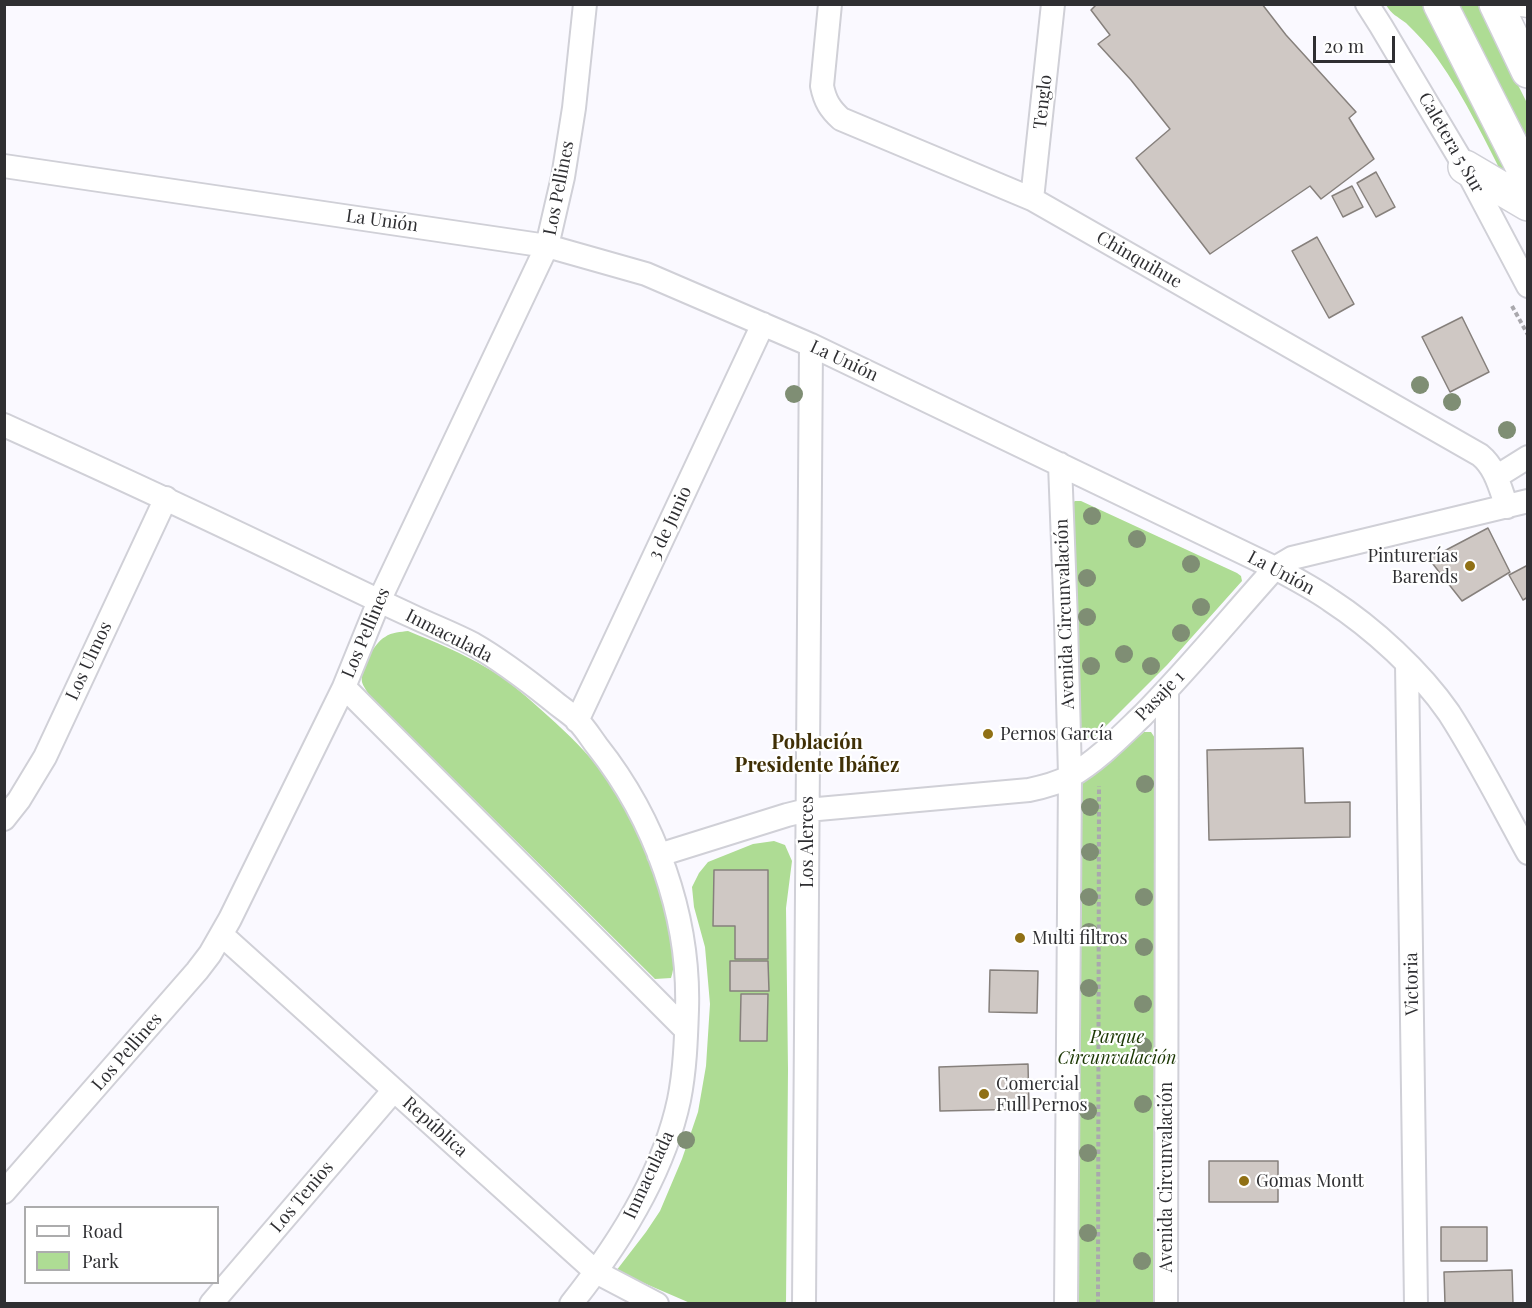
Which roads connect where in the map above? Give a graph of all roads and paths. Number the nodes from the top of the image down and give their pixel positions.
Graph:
1 (585, 4) edge
2 (830, 4) edge
3 (1053, 4) edge
4 (1366, 4) edge
5 (1440, 4) edge
6 (1507, 7) edge
7 (1527, 71) edge
8 (4, 166) edge
9 (1465, 167) junction
10 (1527, 178) edge
11 (1032, 199) junction
12 (1527, 204) edge
13 (547, 246) junction
14 (1527, 286) edge
15 (763, 324) junction
16 (810, 345) junction
17 (4, 425) edge
18 (1527, 457) edge
19 (1060, 464) junction
20 (1496, 477) junction
21 (166, 498) junction
22 (1517, 504) edge
23 (1275, 568) junction
24 (379, 601) junction
25 (1407, 664) junction
26 (344, 687) junction
27 (1167, 690) junction
28 (577, 721) junction
29 (1100, 755) junction
30 (1070, 776) junction
31 (807, 810) junction
32 (4, 819) edge
33 (1527, 853) edge
34 (659, 855) junction
35 (222, 935) junction
36 (686, 1030) junction
37 (394, 1090) junction
38 (4, 1192) edge
39 (596, 1272) junction
40 (211, 1304) edge
41 (571, 1304) edge
42 (657, 1304) edge
43 (804, 1304) edge
44 (1066, 1304) edge
45 (1098, 1304) edge
46 (1166, 1304) edge
47 (1416, 1304) edge

1 - 13 street, Los Pellines
2 - 11 street, Chinquihue
3 - 11 street, Tenglo
4 - 9 street, Caletera 5 Sur
5 - 10 highway
6 - 7 highway
8 - 13 street, La Unión
9 - 12 highway
9 - 14 street, Caletera 5 Sur
11 - 20 street, Chinquihue
13 - 15 street, La Unión
13 - 24 street, Los Pellines
15 - 16 street, La Unión
15 - 28 street, 3 de Junio
16 - 19 street, La Unión
16 - 31 street, Los Alerces
17 - 21 street, Inmaculada
18 - 20 street
19 - 23 street, La Unión
19 - 30 street, Avenida Circunvalación
20 - 22 street, Chinquihue
21 - 24 street, Inmaculada
21 - 32 street, Los Ulmos
22 - 23 street, Pasaje 1
23 - 25 street, La Unión
23 - 27 street, Pasaje 1
24 - 26 street, Los Pellines
24 - 28 street, Inmaculada
25 - 33 street, La Unión
25 - 47 street, Victoria
26 - 35 street, Los Pellines
26 - 36 street
27 - 29 street, Pasaje 1
27 - 46 street, Avenida Circunvalación
28 - 34 street, Inmaculada
29 - 30 street, Pasaje 1
29 - 45 path
30 - 31 street, Pasaje 1
30 - 44 street, Avenida Circunvalación
31 - 34 street, Pasaje 1
31 - 43 street, Los Alerces
34 - 36 street, Inmaculada
35 - 37 street, República
35 - 38 street, Los Pellines
36 - 39 street, Inmaculada
37 - 39 street, República
37 - 40 street, Los Tenios
39 - 41 street, Inmaculada
39 - 42 street, República

